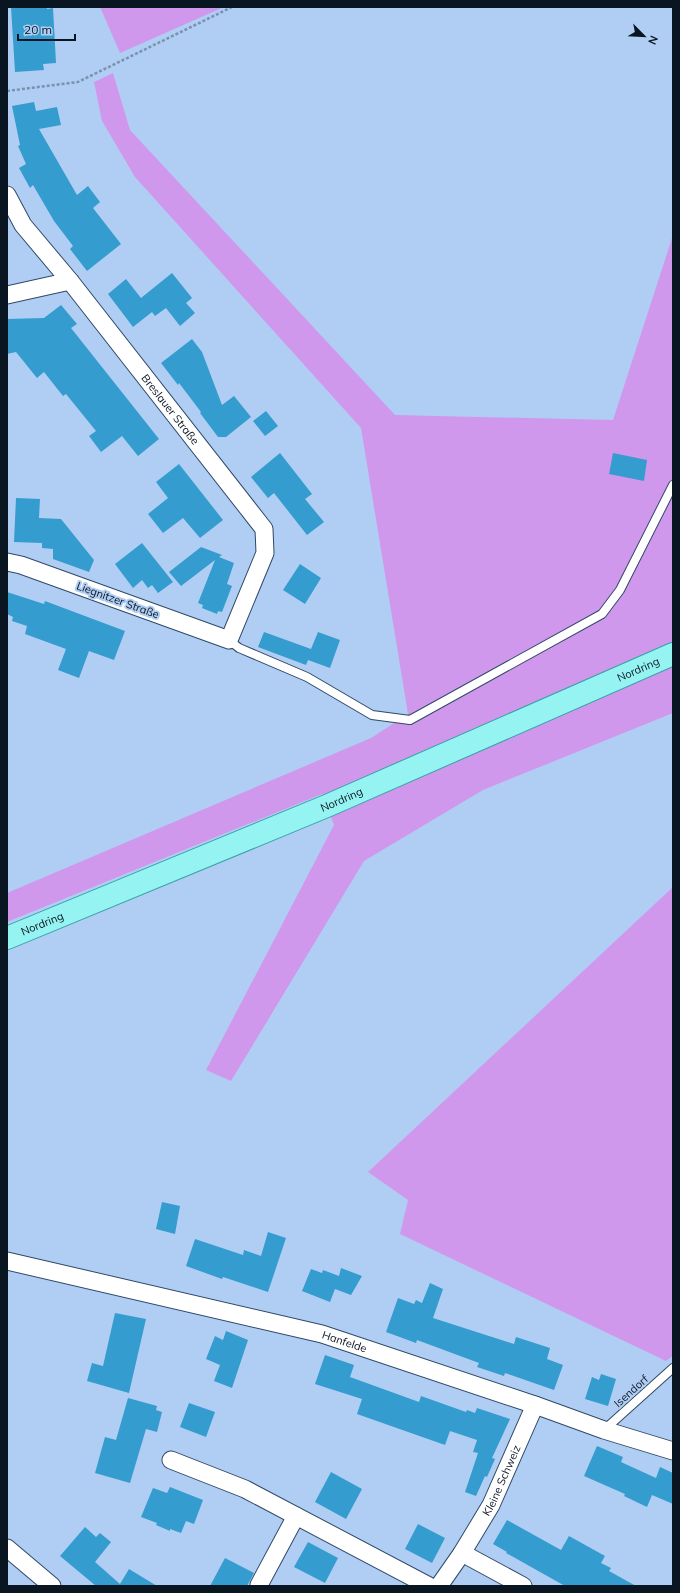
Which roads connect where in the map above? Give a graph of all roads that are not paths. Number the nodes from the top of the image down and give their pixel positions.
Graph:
1 (7, 195) edge
2 (70, 281) junction
3 (7, 295) edge
4 (673, 485) edge
5 (7, 562) edge
6 (229, 640) junction
7 (673, 654) edge
8 (7, 938) edge
9 (7, 1261) edge
10 (673, 1368) edge
11 (535, 1405) junction
12 (604, 1430) junction
13 (673, 1451) edge
14 (171, 1460) dead end
15 (296, 1516) junction
16 (7, 1548) edge
17 (462, 1552) junction
18 (259, 1584) dead end
19 (52, 1586) edge
20 (429, 1586) edge
21 (439, 1586) edge
22 (523, 1586) edge

1 - 2 street, Breslauer Straße
2 - 3 street
2 - 6 street, Breslauer Straße
4 - 6 lane
5 - 6 street, Liegnitzer Straße
7 - 8 main road, Nordring
9 - 11 street, Hanfelde
10 - 12 lane, Isendorf
11 - 12 street, Hanfelde
11 - 17 street, Kleine Schweiz
12 - 13 street, Hanfelde
14 - 15 street
15 - 18 street
15 - 20 street
16 - 19 street
17 - 21 street, Kleine Schweiz
17 - 22 street

